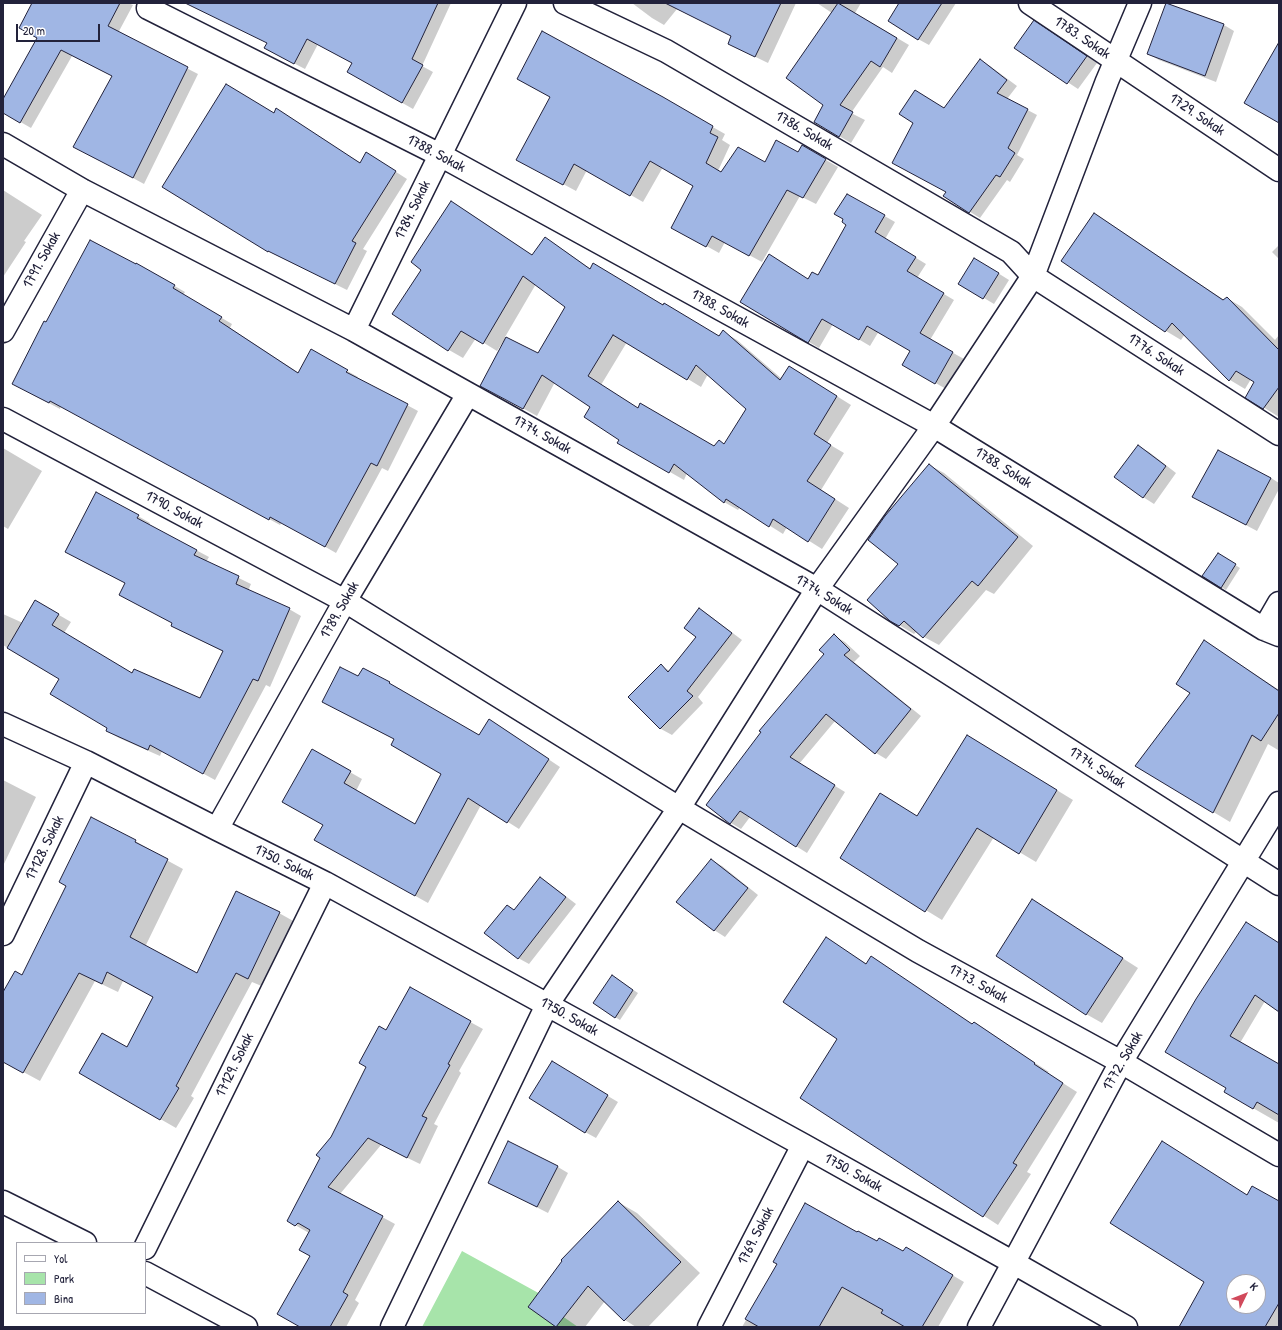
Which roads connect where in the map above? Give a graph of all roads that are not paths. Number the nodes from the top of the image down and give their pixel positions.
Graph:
1 (515, 3) edge
2 (565, 3) edge
3 (1030, 3) edge
4 (1140, 3) edge
5 (149, 6) edge
6 (1115, 60) junction
7 (3, 144) edge
8 (440, 155) junction
9 (1279, 170) edge
10 (82, 190) junction
11 (1033, 276) junction
12 (354, 330) junction
13 (3, 331) edge
14 (468, 394) junction
15 (3, 420) edge
16 (934, 426) junction
17 (1279, 434) edge
18 (817, 589) junction
19 (345, 601) junction
20 (1279, 603) edge
21 (1272, 632) edge
22 (3, 724) edge
23 (86, 762) junction
24 (1279, 803) edge
25 (679, 808) junction
26 (217, 829) junction
27 (1242, 861) junction
28 (325, 883) junction
29 (1279, 884) edge
30 (3, 934) edge
31 (547, 1005) junction
32 (1121, 1062) junction
33 (803, 1145) junction
34 (1279, 1155) edge
35 (3, 1202) edge
36 (83, 1242) edge
37 (146, 1246) edge
38 (1014, 1263) junction
39 (146, 1274) edge
40 (246, 1327) edge
41 (392, 1327) edge
42 (709, 1327) edge
43 (979, 1327) edge
44 (1126, 1327) edge

1 - 8 street, 1784. Sokak
2 - 11 street, 1786. Sokak
3 - 6 street, 1783. Sokak
4 - 6 street
5 - 8 street, 1788. Sokak
6 - 9 street, 1729. Sokak
6 - 11 street
7 - 10 street, 1774. Sokak
8 - 12 street, 1784. Sokak
8 - 16 street, 1788. Sokak
10 - 12 street, 1774. Sokak
10 - 13 street, 1791. Sokak
11 - 16 street
11 - 17 street, 1776. Sokak
12 - 14 street, 1774. Sokak
14 - 18 street, 1774. Sokak
14 - 19 street, 1789. Sokak
15 - 19 street, 1790. Sokak
16 - 18 street
16 - 21 street, 1788. Sokak
18 - 25 street
18 - 27 street, 1774. Sokak
19 - 25 street, 1790. Sokak
19 - 26 street, 1789. Sokak
20 - 21 street
22 - 23 street, 1750. Sokak
23 - 26 street, 1750. Sokak
23 - 30 street, 17128. Sokak
24 - 27 street, 1772. Sokak
25 - 31 street
25 - 32 street, 1773. Sokak
26 - 28 street, 1750. Sokak
27 - 29 street, 1774. Sokak
27 - 32 street, 1772. Sokak
28 - 31 street, 1750. Sokak
28 - 37 street, 17129. Sokak
31 - 33 street, 1750. Sokak
31 - 41 street
32 - 34 street, 1773. Sokak
32 - 38 street, 1772. Sokak
33 - 38 street, 1750. Sokak
33 - 42 street, 1769. Sokak
35 - 36 street
38 - 43 street, 1772. Sokak
38 - 44 street, 1750. Sokak
39 - 40 street

